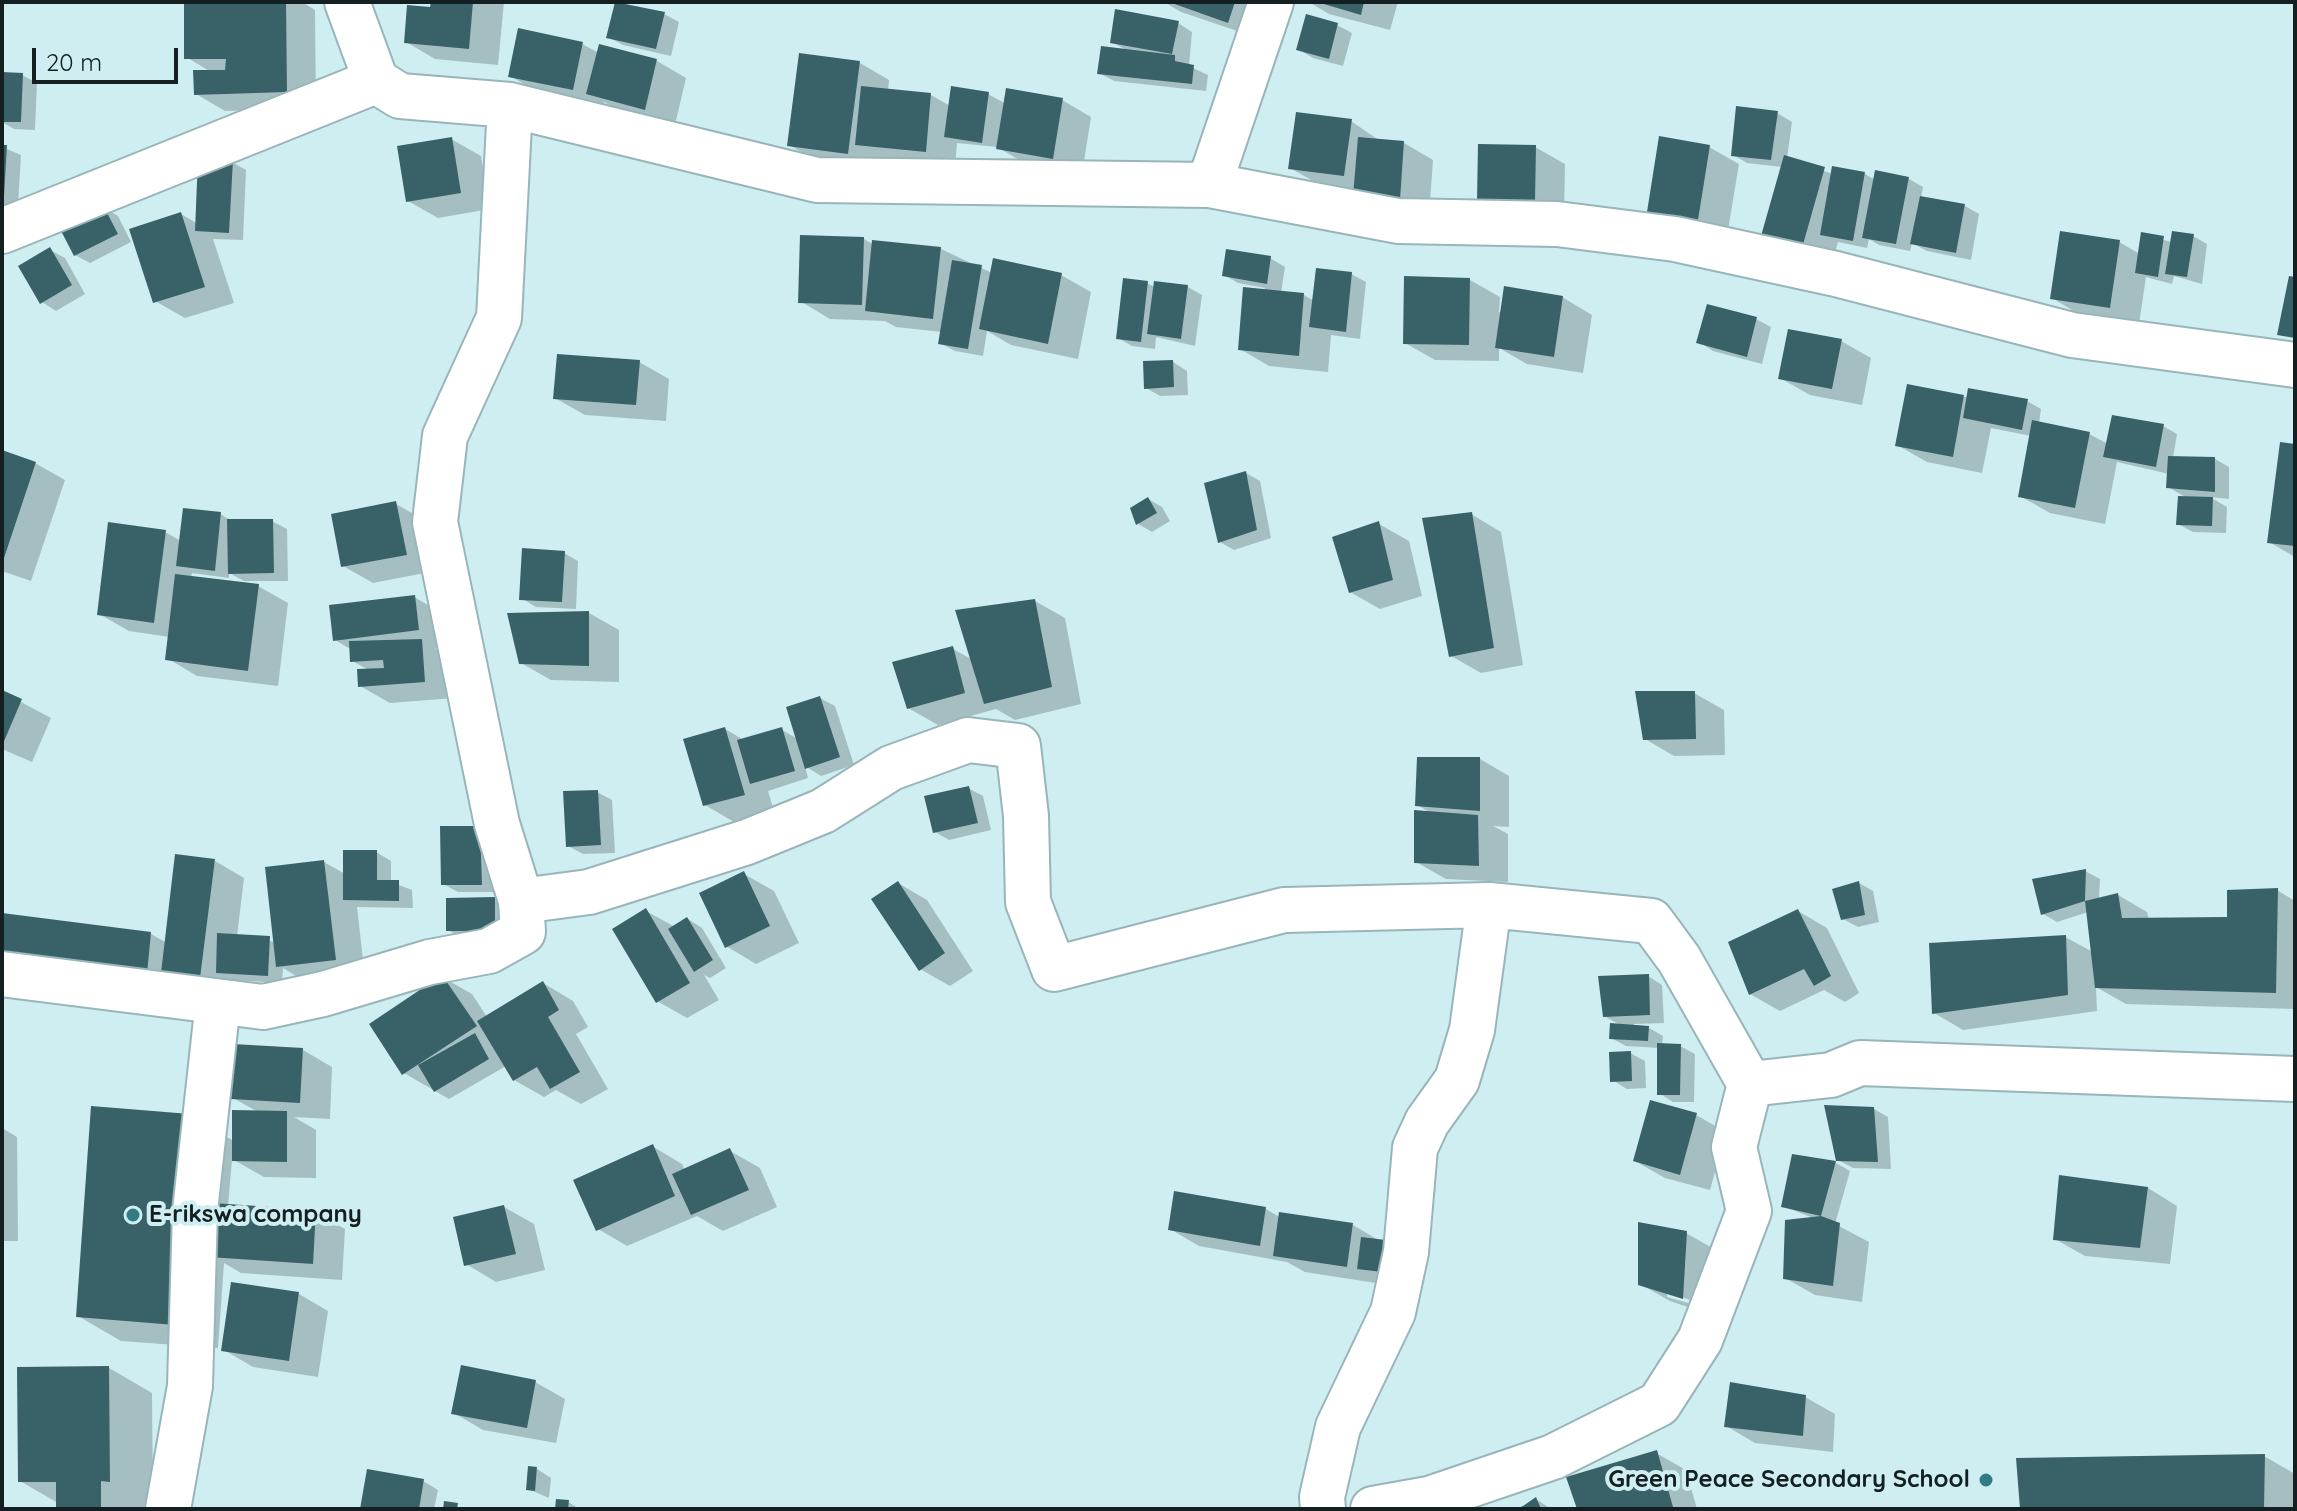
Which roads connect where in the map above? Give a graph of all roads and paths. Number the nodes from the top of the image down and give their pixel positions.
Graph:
1 (347, 2) edge
2 (1271, 2) edge
3 (376, 81) junction
4 (510, 105) junction
5 (1209, 185) junction
6 (2, 231) edge
7 (2295, 365) edge
8 (521, 901) junction
9 (1489, 905) junction
10 (2, 974) edge
11 (218, 1002) junction
12 (2295, 1079) edge
13 (1750, 1084) junction
14 (168, 1509) edge
15 (1323, 1509) edge
16 (1373, 1509) edge

1 - 3 street
2 - 5 street
3 - 4 street
3 - 6 street
4 - 5 street
4 - 8 street
5 - 7 street
8 - 9 street
8 - 11 street
9 - 13 street
9 - 15 street
10 - 11 street
11 - 14 street
12 - 13 street
13 - 16 street

